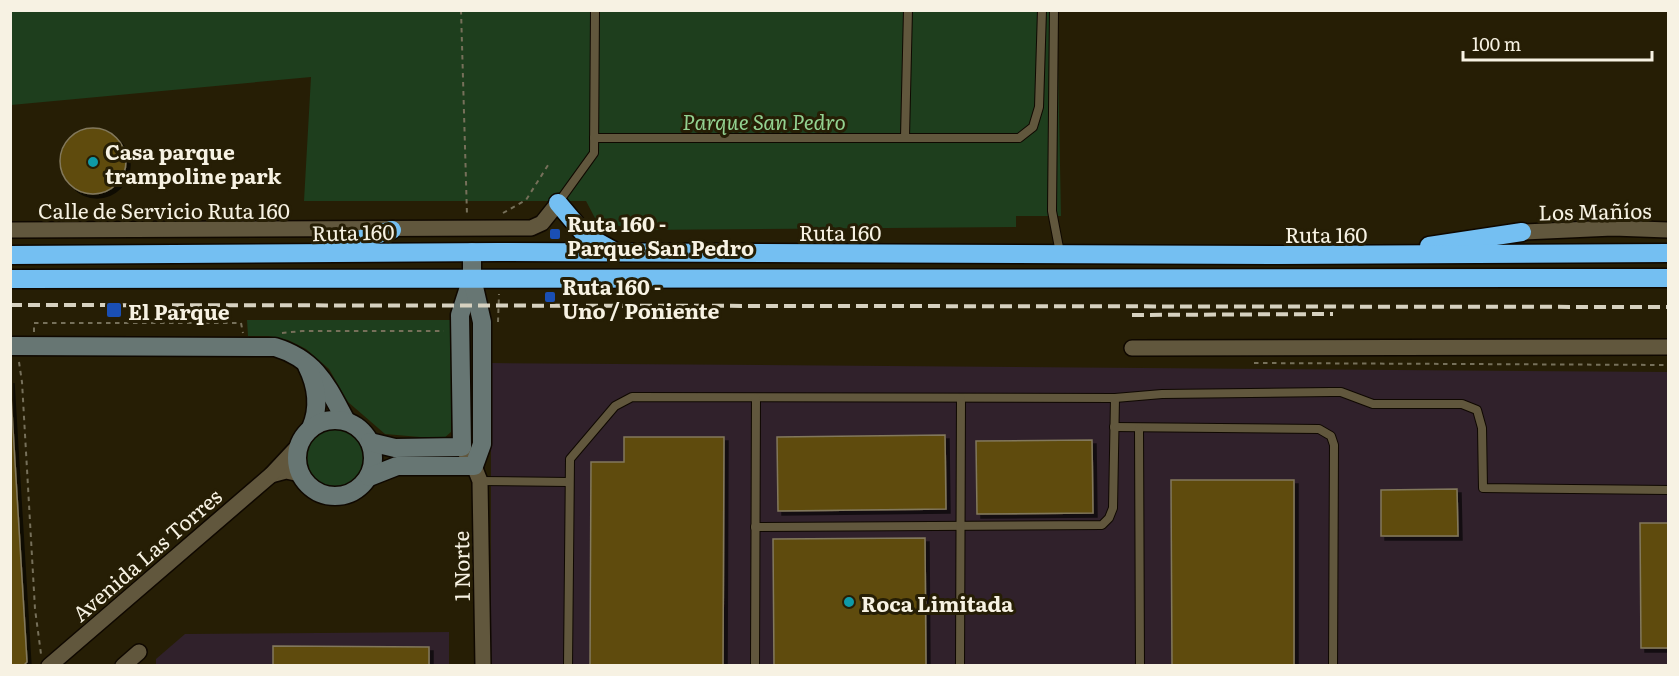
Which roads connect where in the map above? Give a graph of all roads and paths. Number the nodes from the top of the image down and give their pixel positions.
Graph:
1 (461, 10) edge
2 (595, 10) edge
3 (908, 10) edge
4 (1042, 10) edge
5 (1054, 10) edge
6 (1172, 10) edge
7 (1243, 10) edge
8 (905, 137) junction
9 (594, 138) junction
10 (550, 162) dead end
11 (558, 203) junction
12 (466, 229) junction
13 (498, 229) junction
14 (10, 230) edge
15 (393, 230) junction
16 (1668, 230) edge
17 (1522, 232) joint
18 (472, 252) junction
19 (620, 252) junction
20 (1668, 253) edge
21 (309, 254) junction
22 (10, 255) edge
23 (1061, 255) junction
24 (1381, 255) junction
25 (472, 278) junction
26 (498, 278) junction
27 (1668, 278) edge
28 (10, 279) edge
29 (459, 331) junction
30 (482, 331) junction
31 (34, 336) dead end
32 (251, 345) junction
33 (10, 346) edge
34 (1668, 347) edge
35 (1132, 348) dead end
36 (21, 362) dead end
37 (304, 362) junction
38 (1252, 363) dead end
39 (1668, 365) edge
40 (756, 398) junction
41 (1114, 398) junction
42 (961, 399) junction
43 (346, 421) junction
44 (1114, 427) junction
45 (311, 428) junction
46 (1139, 429) junction
47 (370, 442) junction
48 (299, 445) junction
49 (462, 447) junction
50 (300, 474) junction
51 (477, 474) junction
52 (271, 475) junction
53 (369, 477) junction
54 (568, 482) junction
55 (1668, 490) edge
56 (755, 527) junction
57 (961, 528) junction
58 (139, 652) dead end
59 (45, 660) edge
60 (123, 666) edge
61 (483, 666) edge
62 (568, 666) edge
63 (755, 666) edge
64 (960, 666) edge
65 (1140, 666) edge
66 (1333, 666) edge

1 - 12 path
2 - 9 lane
3 - 8 lane
4 - 8 lane
5 - 23 lane
6 - 7 path
8 - 9 lane
9 - 11 lane
10 - 13 path
11 - 13 street, Calle de Servicio Ruta 160
11 - 19 highway
12 - 13 street, Calle de Servicio Ruta 160
12 - 15 street, Calle de Servicio Ruta 160
14 - 15 street, Calle de Servicio Ruta 160
15 - 21 highway
16 - 17 street, Los Mañíos
17 - 24 highway
18 - 19 highway, Ruta 160
18 - 21 highway, Ruta 160
18 - 25 street, 1 Norte
19 - 23 highway, Ruta 160
20 - 24 highway, Ruta 160
21 - 22 highway, Ruta 160
23 - 24 highway, Ruta 160
25 - 26 highway
25 - 28 highway
25 - 29 street, 1 Norte
25 - 30 street, 1 Norte
26 - 27 highway
26 - 30 path
29 - 32 path
29 - 49 street, 1 Norte
30 - 51 street, 1 Norte
31 - 32 path
32 - 33 street
32 - 37 street
34 - 35 street
36 - 59 path
37 - 43 street
37 - 45 street
38 - 39 path
40 - 42 lane
40 - 54 lane
40 - 56 lane
41 - 42 lane
41 - 44 lane
41 - 55 lane
42 - 57 lane
43 - 45 street
43 - 47 street
44 - 46 lane
44 - 57 lane
45 - 48 street
46 - 65 lane
46 - 66 lane
47 - 49 street
47 - 53 street
48 - 50 street
48 - 52 street, Avenida Las Torres
49 - 51 street
50 - 52 street
50 - 53 street
51 - 53 street
51 - 54 lane
51 - 61 street, 1 Norte
52 - 59 street, Avenida Las Torres
54 - 62 lane
56 - 57 lane
56 - 63 lane
57 - 64 lane
58 - 60 street

